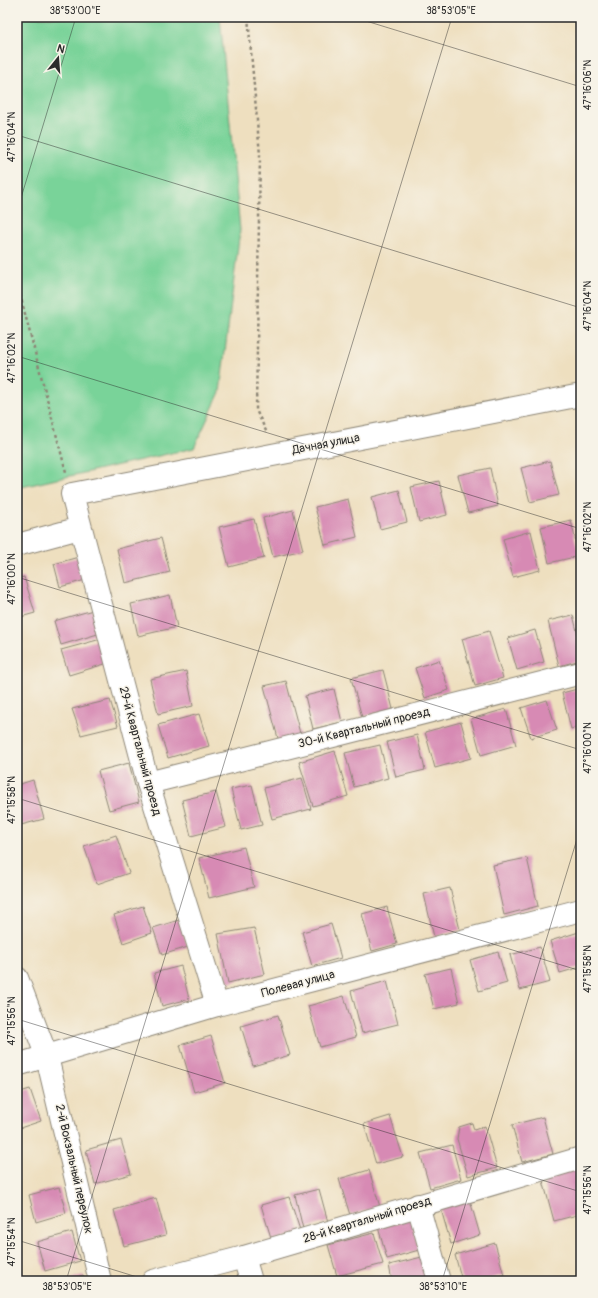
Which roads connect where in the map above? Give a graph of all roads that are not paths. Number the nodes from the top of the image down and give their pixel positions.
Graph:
1 (581, 395) edge
2 (72, 494) joint
3 (80, 528) junction
4 (17, 545) edge
5 (581, 672) edge
6 (148, 783) junction
7 (581, 910) edge
8 (17, 978) edge
9 (217, 1005) junction
10 (47, 1057) junction
11 (17, 1065) edge
12 (581, 1158) edge
13 (418, 1205) junction
14 (244, 1257) junction
15 (100, 1281) edge
16 (153, 1281) edge
17 (251, 1281) edge
18 (439, 1281) edge

1 - 2 street, Дачная улица
2 - 3 street, 29-й Квартальный проезд
3 - 4 street
3 - 6 street, 29-й Квартальный проезд
5 - 6 street, 30-й Квартальный проезд
6 - 9 street, 29-й Квартальный проезд
7 - 9 street, Полевая улица
8 - 10 street, 2-й Вокзальный переулок
9 - 10 street, Полевая улица
10 - 11 street, Полевая улица
10 - 15 street, 2-й Вокзальный переулок
12 - 13 street, 28-й Квартальный проезд
13 - 14 street, 28-й Квартальный проезд
13 - 18 street
14 - 16 street, 28-й Квартальный проезд
14 - 17 street

